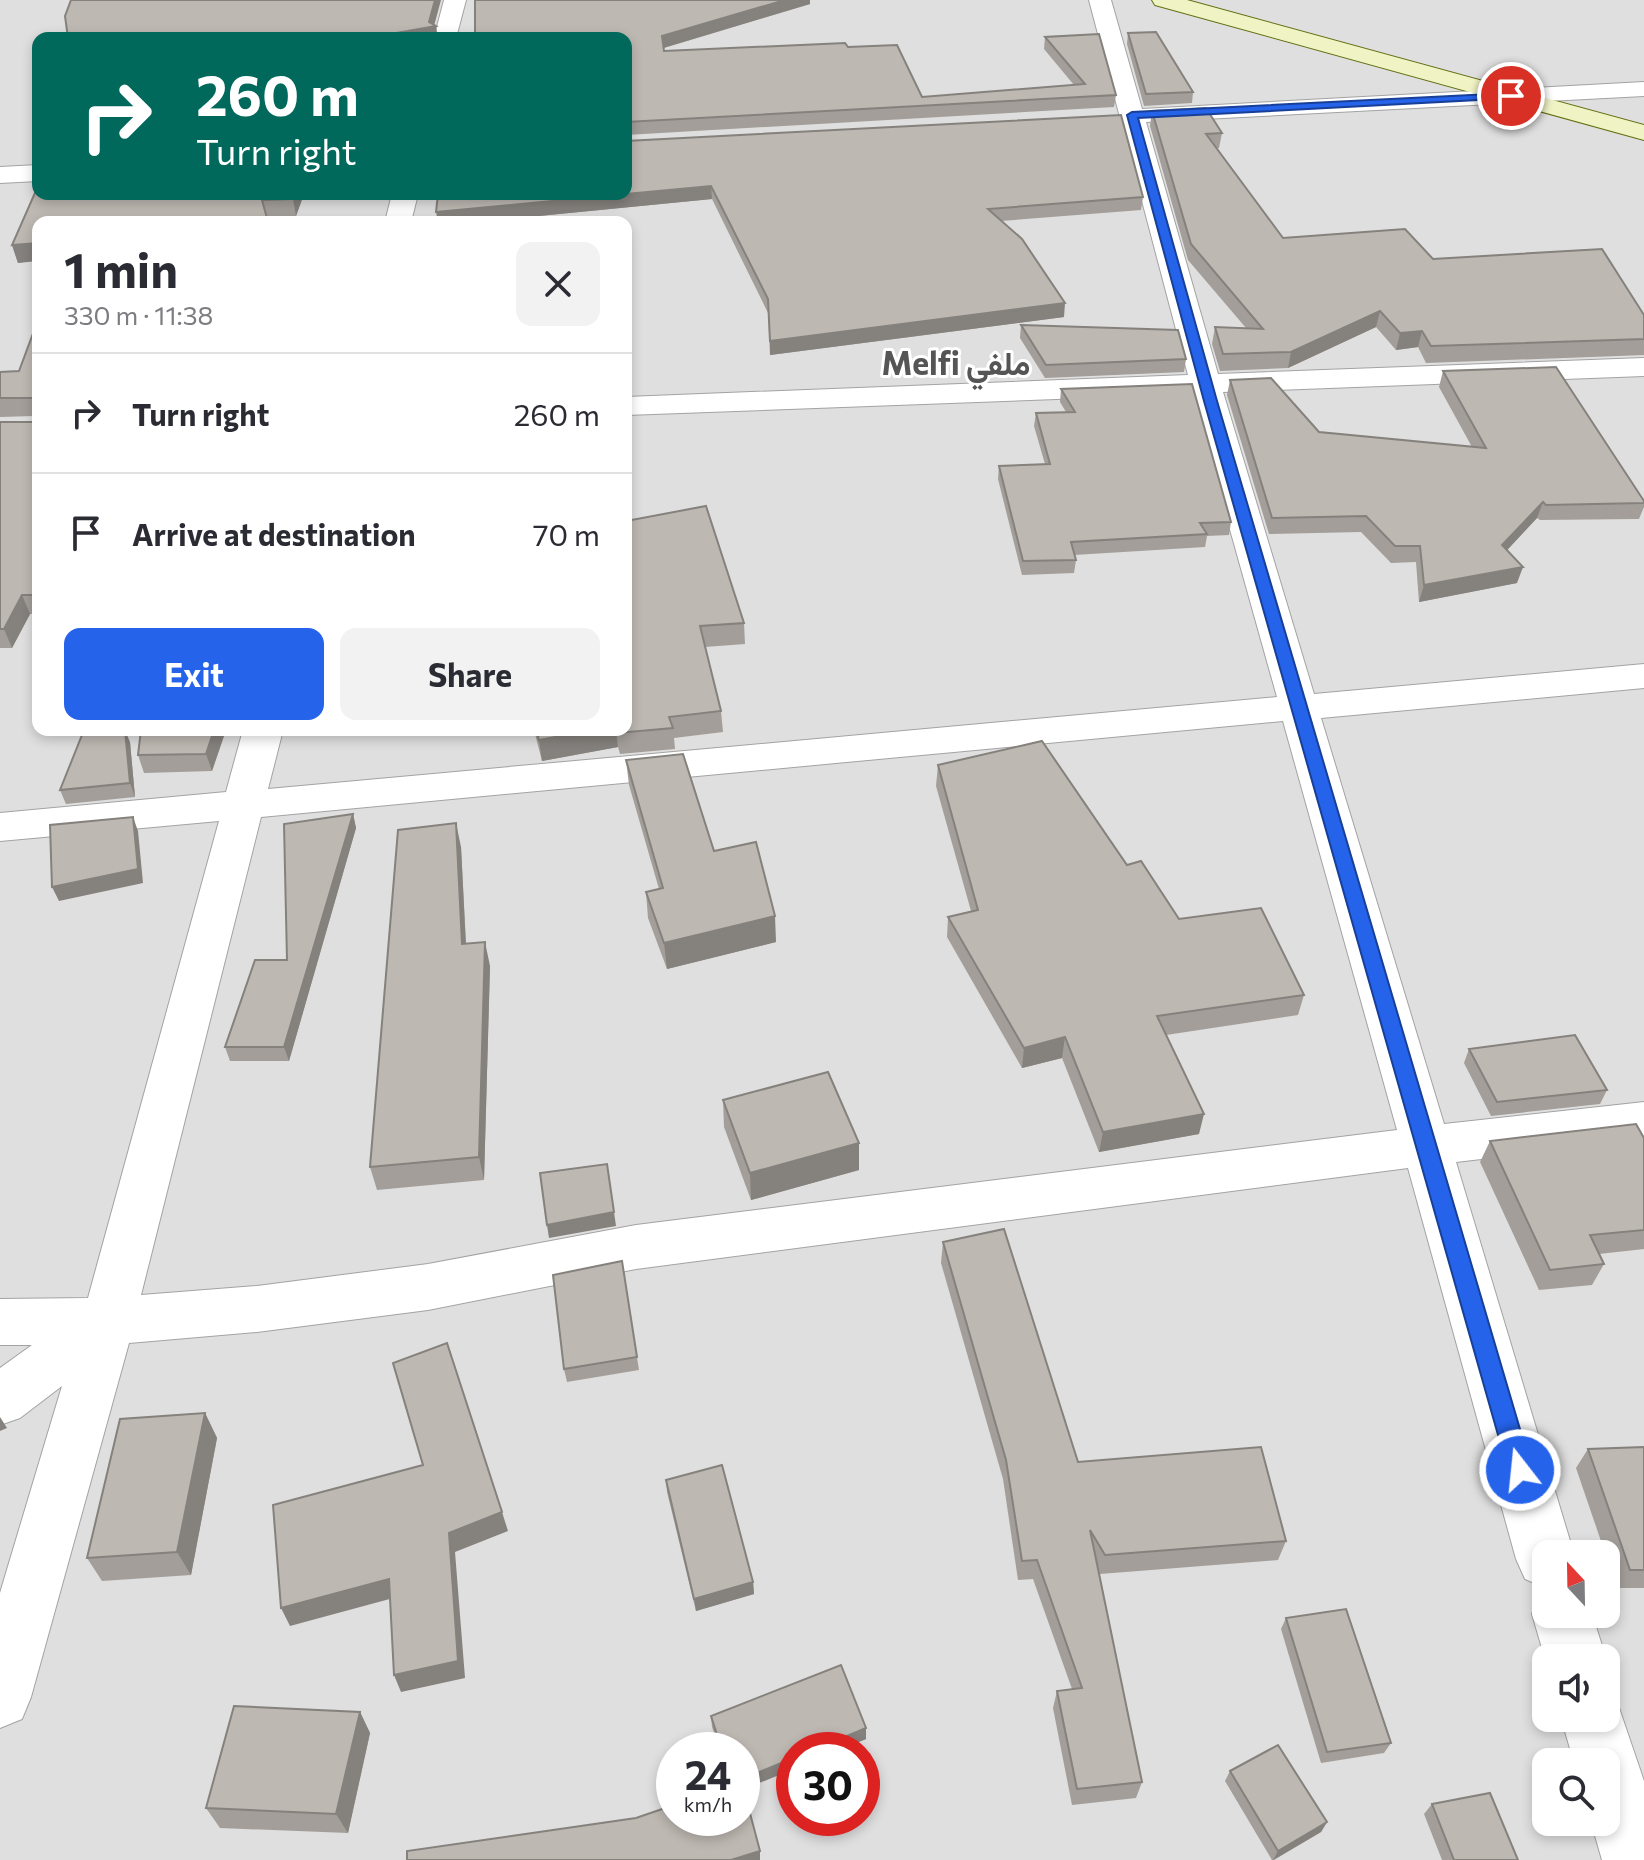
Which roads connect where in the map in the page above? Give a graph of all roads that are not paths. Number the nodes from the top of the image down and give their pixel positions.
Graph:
1 (455, 0) edge
2 (1100, 0) edge
3 (1163, 0) edge
4 (447, 32) edge
5 (1644, 89) edge
6 (1511, 96) junction
7 (1116, 116) junction
8 (1644, 133) edge
9 (32, 173) edge
10 (0, 175) edge
11 (1644, 367) edge
12 (1205, 382) junction
13 (632, 406) edge
14 (1644, 676) edge
15 (1301, 708) junction
16 (261, 736) edge
17 (242, 805) junction
18 (0, 827) edge
19 (1644, 1121) edge
20 (1424, 1146) junction
21 (108, 1321) junction
22 (0, 1322) edge
23 (0, 1400) edge
24 (1540, 1540) edge
25 (0, 1697) edge
26 (1620, 1809) edge
27 (1635, 1860) edge

1 - 4 street
2 - 7 street
3 - 6 main road
5 - 6 street
6 - 7 street
6 - 8 main road
7 - 12 street
9 - 10 street
11 - 12 street
12 - 13 street
12 - 15 street
14 - 15 street
15 - 17 street
15 - 20 street
16 - 17 street
17 - 18 street
17 - 21 street
19 - 20 street
20 - 21 street
20 - 24 street
21 - 22 street
21 - 23 street
21 - 25 street
26 - 27 street

